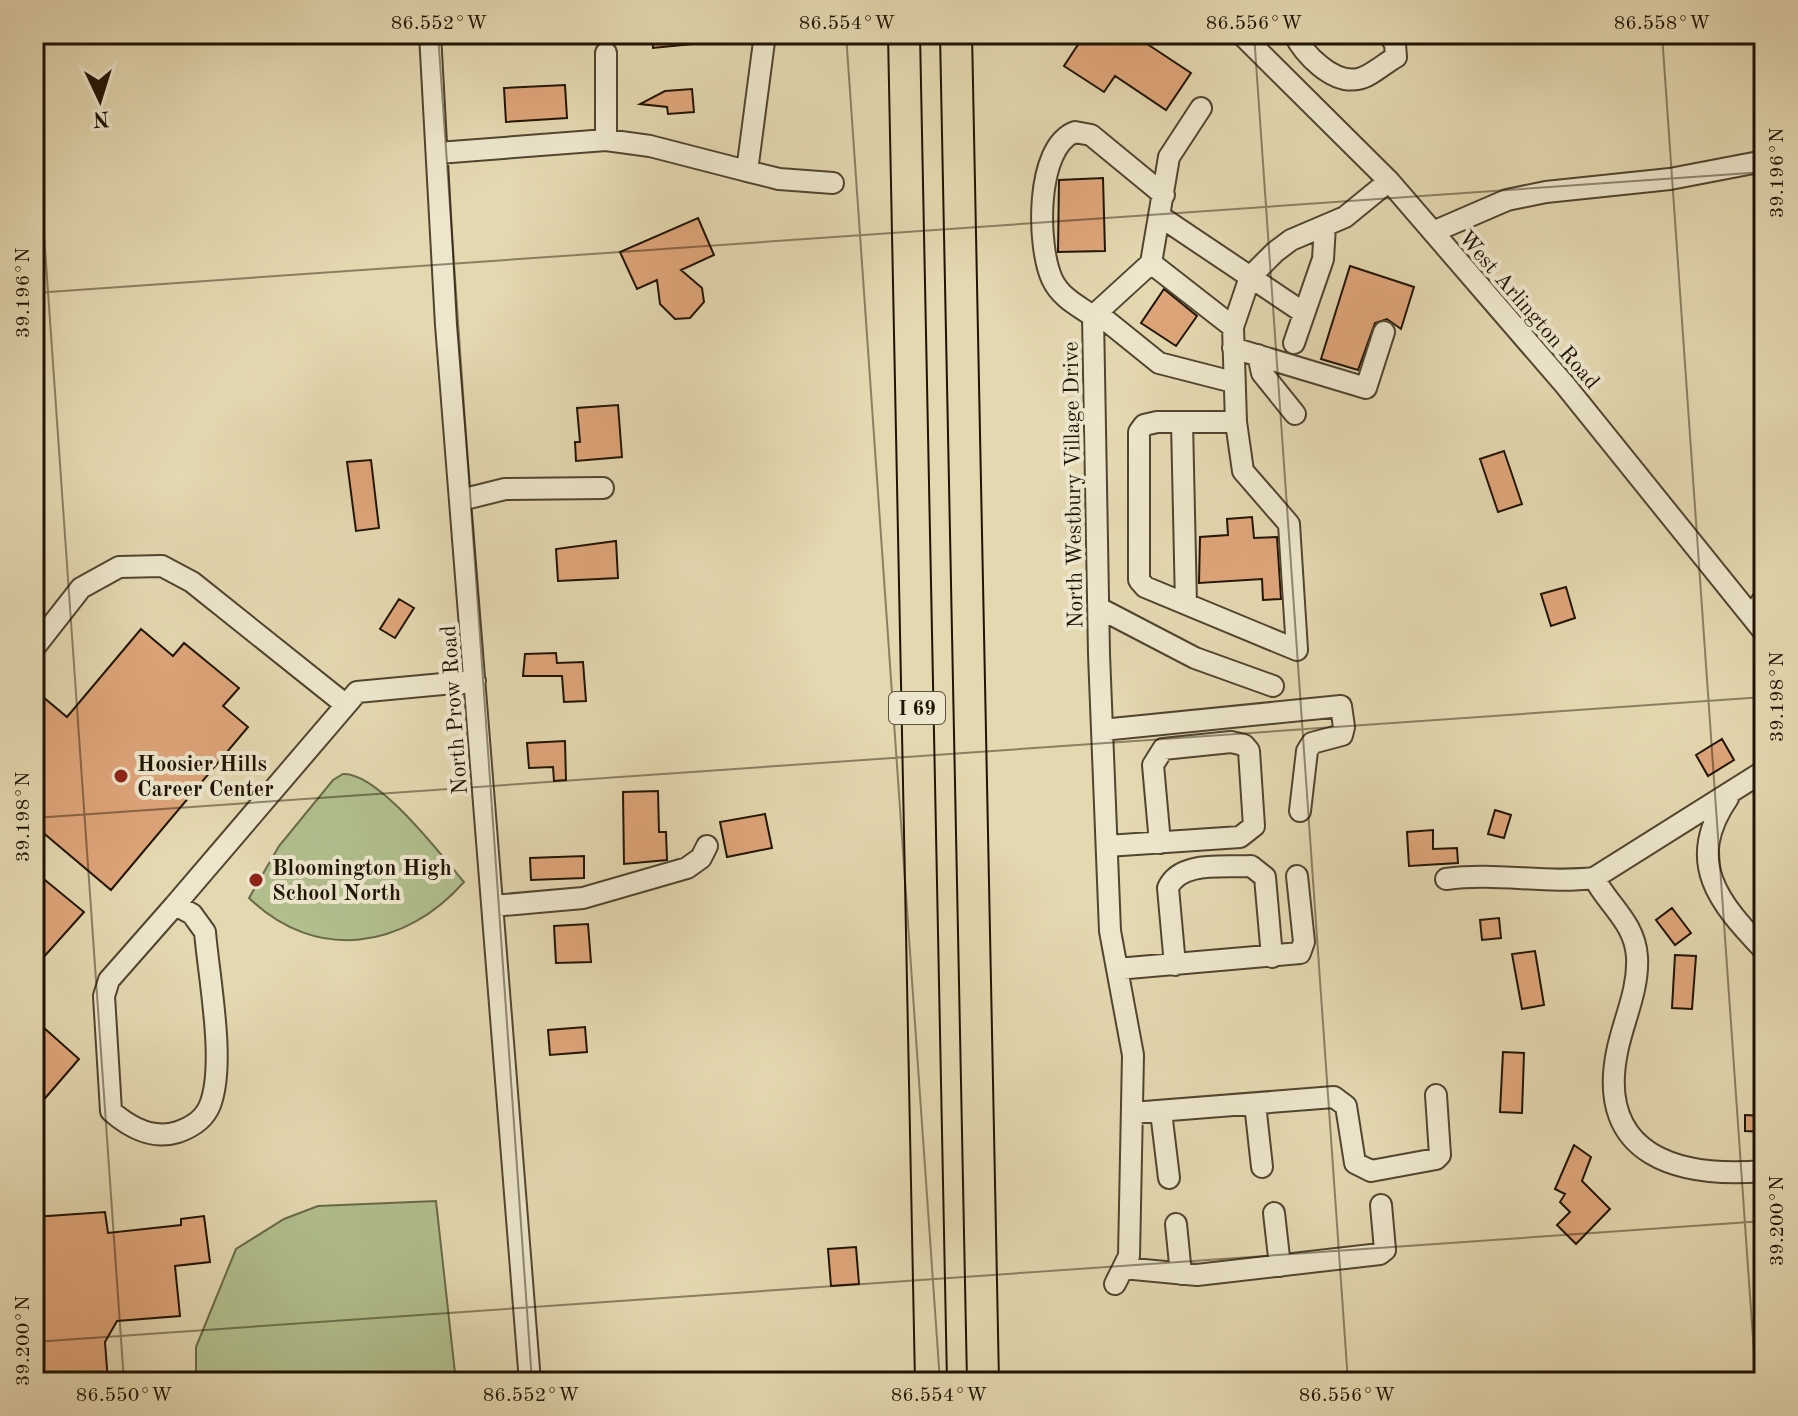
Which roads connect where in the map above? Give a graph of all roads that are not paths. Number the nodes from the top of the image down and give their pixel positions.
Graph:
1 (430, 34) edge
2 (765, 34) edge
3 (904, 34) edge
4 (956, 34) edge
5 (1241, 34) edge
6 (1294, 34) edge
7 (1389, 34) edge
8 (606, 53) dead end
9 (1201, 108) dead end
10 (606, 140) junction
11 (438, 153) junction
12 (1764, 161) edge
13 (747, 171) junction
14 (1389, 181) junction
15 (833, 183) dead end
16 (1164, 195) junction
17 (1161, 217) junction
18 (1325, 226) junction
19 (1433, 232) junction
20 (1151, 263) junction
21 (1250, 277) junction
22 (1304, 313) junction
23 (1095, 314) junction
24 (1384, 332) dead end
25 (1233, 337) junction
26 (1294, 343) dead end
27 (1258, 355) junction
28 (1233, 382) junction
29 (1295, 414) dead end
30 (1182, 422) junction
31 (1236, 422) junction
32 (603, 488) dead end
33 (461, 500) junction
34 (1764, 598) edge
35 (1186, 604) junction
36 (1099, 608) junction
37 (1758, 624) edge
38 (34, 648) edge
39 (475, 681) junction
40 (1273, 686) dead end
41 (346, 705) junction
42 (1200, 720) junction
43 (1102, 730) junction
44 (1203, 745) junction
45 (1764, 771) edge
46 (1730, 795) junction
47 (1300, 811) dead end
48 (1160, 843) junction
49 (707, 846) dead end
50 (1107, 846) junction
51 (1297, 876) dead end
52 (1594, 878) junction
53 (1446, 879) dead end
54 (175, 905) junction
55 (493, 906) junction
56 (1764, 950) edge
57 (1272, 957) junction
58 (1175, 965) junction
59 (1117, 969) junction
60 (1436, 1095) dead end
61 (1255, 1104) junction
62 (1161, 1112) junction
63 (1132, 1113) junction
64 (1262, 1167) dead end
65 (1764, 1171) edge
66 (1169, 1178) dead end
67 (1381, 1205) dead end
68 (1274, 1213) dead end
69 (1176, 1224) dead end
70 (1280, 1266) junction
71 (1181, 1274) junction
72 (530, 1382) edge
73 (931, 1382) edge
74 (983, 1382) edge

1 - 11 street, North Prow Road
2 - 13 street
3 - 73 highway, I 69
4 - 74 highway, I 69
5 - 14 street, West Arlington Road
6 - 7 street
8 - 10 street
9 - 16 street
10 - 11 street
10 - 13 street
11 - 33 street, North Prow Road
12 - 19 street
13 - 15 street
14 - 18 street
14 - 19 street, West Arlington Road
16 - 17 street
16 - 23 street
17 - 20 street
17 - 21 street
18 - 21 street
18 - 22 street
19 - 37 street, West Arlington Road
20 - 23 street, North Westbury Village Drive
20 - 25 street
21 - 22 street
21 - 25 street
22 - 26 street
23 - 28 street
23 - 36 street, North Westbury Village Drive
24 - 27 street
25 - 27 street
25 - 28 street
27 - 29 street
28 - 31 street
30 - 31 street
30 - 35 street
30 - 35 street
31 - 35 street
32 - 33 street
33 - 39 street, North Prow Road
34 - 37 street
36 - 40 street
36 - 43 street, North Westbury Village Drive
38 - 41 street
39 - 41 street
39 - 55 street, North Prow Road
41 - 54 street
42 - 43 street
42 - 44 street
42 - 47 street
43 - 50 street, North Westbury Village Drive
44 - 48 street
44 - 48 street
45 - 46 street
46 - 52 street
46 - 56 street
48 - 50 street
49 - 55 street
50 - 59 street, North Westbury Village Drive
51 - 57 street
52 - 53 street
52 - 65 street
54 - 54 street
55 - 72 street, North Prow Road
57 - 58 street
57 - 58 street
58 - 59 street
59 - 63 street, North Westbury Village Drive
60 - 61 street
61 - 62 street
61 - 64 street
62 - 63 street
62 - 66 street
63 - 71 street, North Westbury Village Drive
67 - 70 street
68 - 70 street
69 - 71 street
70 - 71 street

